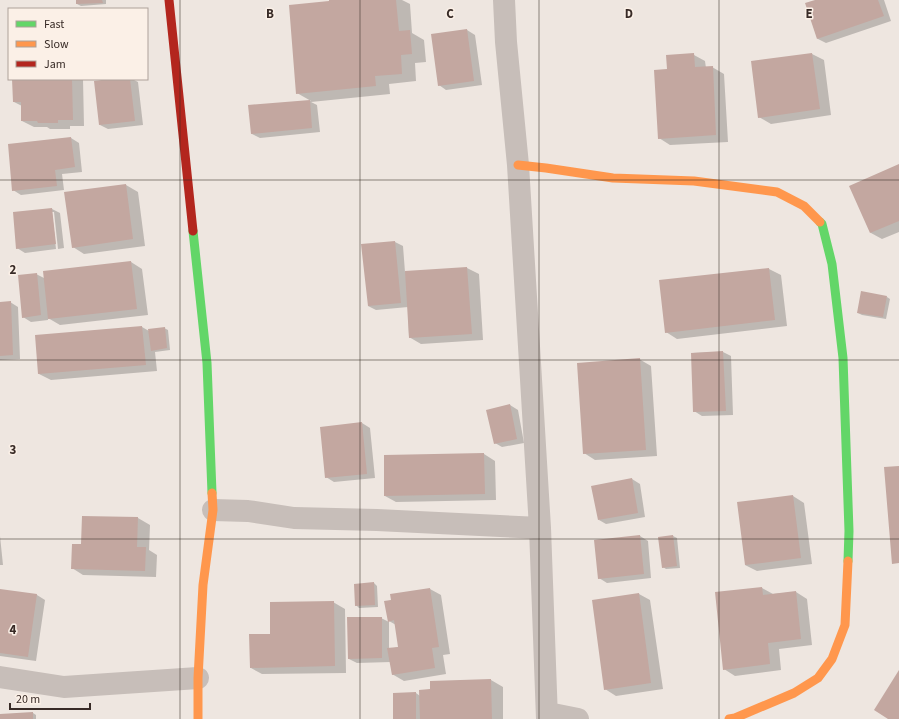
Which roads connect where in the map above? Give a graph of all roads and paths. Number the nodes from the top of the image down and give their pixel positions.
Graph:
1 (169, 0) edge
2 (504, 0) edge
3 (518, 165) junction
4 (213, 510) junction
5 (540, 528) junction
6 (0, 677) edge
7 (198, 678) junction
8 (547, 716) edge
9 (198, 719) edge
10 (578, 719) edge
11 (729, 719) edge

1 - 4 street
2 - 3 street
3 - 5 street
3 - 11 street
4 - 5 street
4 - 7 street
5 - 8 street
6 - 7 street
7 - 9 street
8 - 10 street

